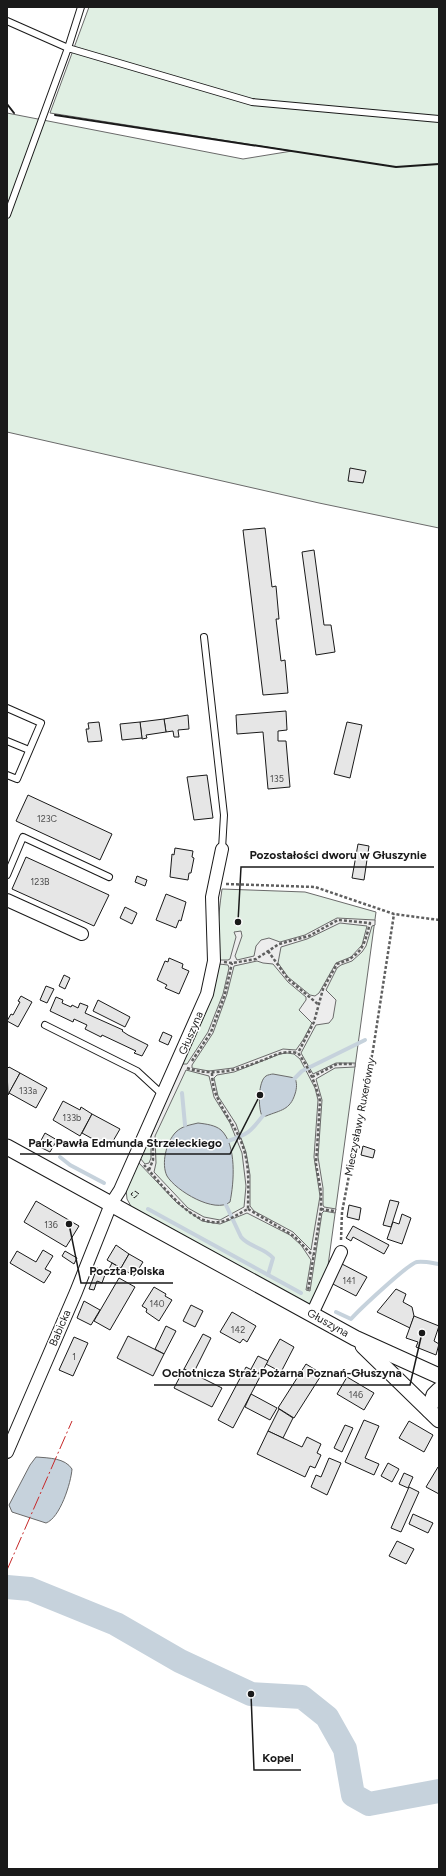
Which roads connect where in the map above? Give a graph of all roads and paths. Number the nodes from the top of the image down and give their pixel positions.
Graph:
1 (82, 7) edge
2 (7, 20) edge
3 (68, 48) junction
4 (439, 119) edge
5 (7, 215) edge
6 (204, 637) dead end
7 (7, 708) edge
8 (7, 741) edge
9 (30, 750) junction
10 (7, 774) edge
11 (222, 849) joint
12 (7, 875) edge
13 (109, 877) dead end
14 (215, 884) junction
15 (7, 900) edge
16 (394, 914) junction
17 (439, 920) edge
18 (82, 934) dead end
19 (268, 951) junction
20 (214, 961) junction
21 (232, 963) junction
22 (319, 1005) junction
23 (46, 1025) dead end
24 (298, 1053) junction
25 (354, 1064) dead end
26 (182, 1066) junction
27 (212, 1073) junction
28 (312, 1077) junction
29 (163, 1095) junction
30 (7, 1147) edge
31 (135, 1156) junction
32 (111, 1204) junction
33 (248, 1209) junction
34 (321, 1209) junction
35 (334, 1211) dead end
36 (341, 1252) joint
37 (313, 1257) junction
38 (308, 1312) junction
39 (355, 1338) junction
40 (439, 1376) edge
41 (439, 1390) edge
42 (434, 1415) edge
43 (7, 1452) edge

1 - 3 lane
2 - 3 lane
3 - 4 lane
3 - 5 lane
6 - 11 lane
7 - 9 lane
8 - 9 lane
9 - 10 lane
11 - 14 street, Głuszyna
12 - 13 lane
14 - 16 path
14 - 20 street, Głuszyna
15 - 18 street
16 - 17 path
16 - 36 path, Mieczysławy Ruxerówny
19 - 21 path
19 - 22 path
19 - 22 path
20 - 21 path
20 - 26 street, Głuszyna
21 - 26 path
22 - 24 path
23 - 29 lane
24 - 27 path
24 - 28 path
25 - 28 path
26 - 27 path
26 - 29 street, Głuszyna
27 - 33 path
28 - 34 path
29 - 31 street, Głuszyna
30 - 32 street, Głuszyna
31 - 32 street, Głuszyna
31 - 33 path
32 - 38 street, Głuszyna
32 - 43 street, Babicka
33 - 37 path
34 - 35 path
34 - 37 path
36 - 38 street
37 - 38 path
38 - 39 street, Głuszyna
39 - 40 street, Głuszyna
39 - 42 street, Głuszyna
41 - 42 street

